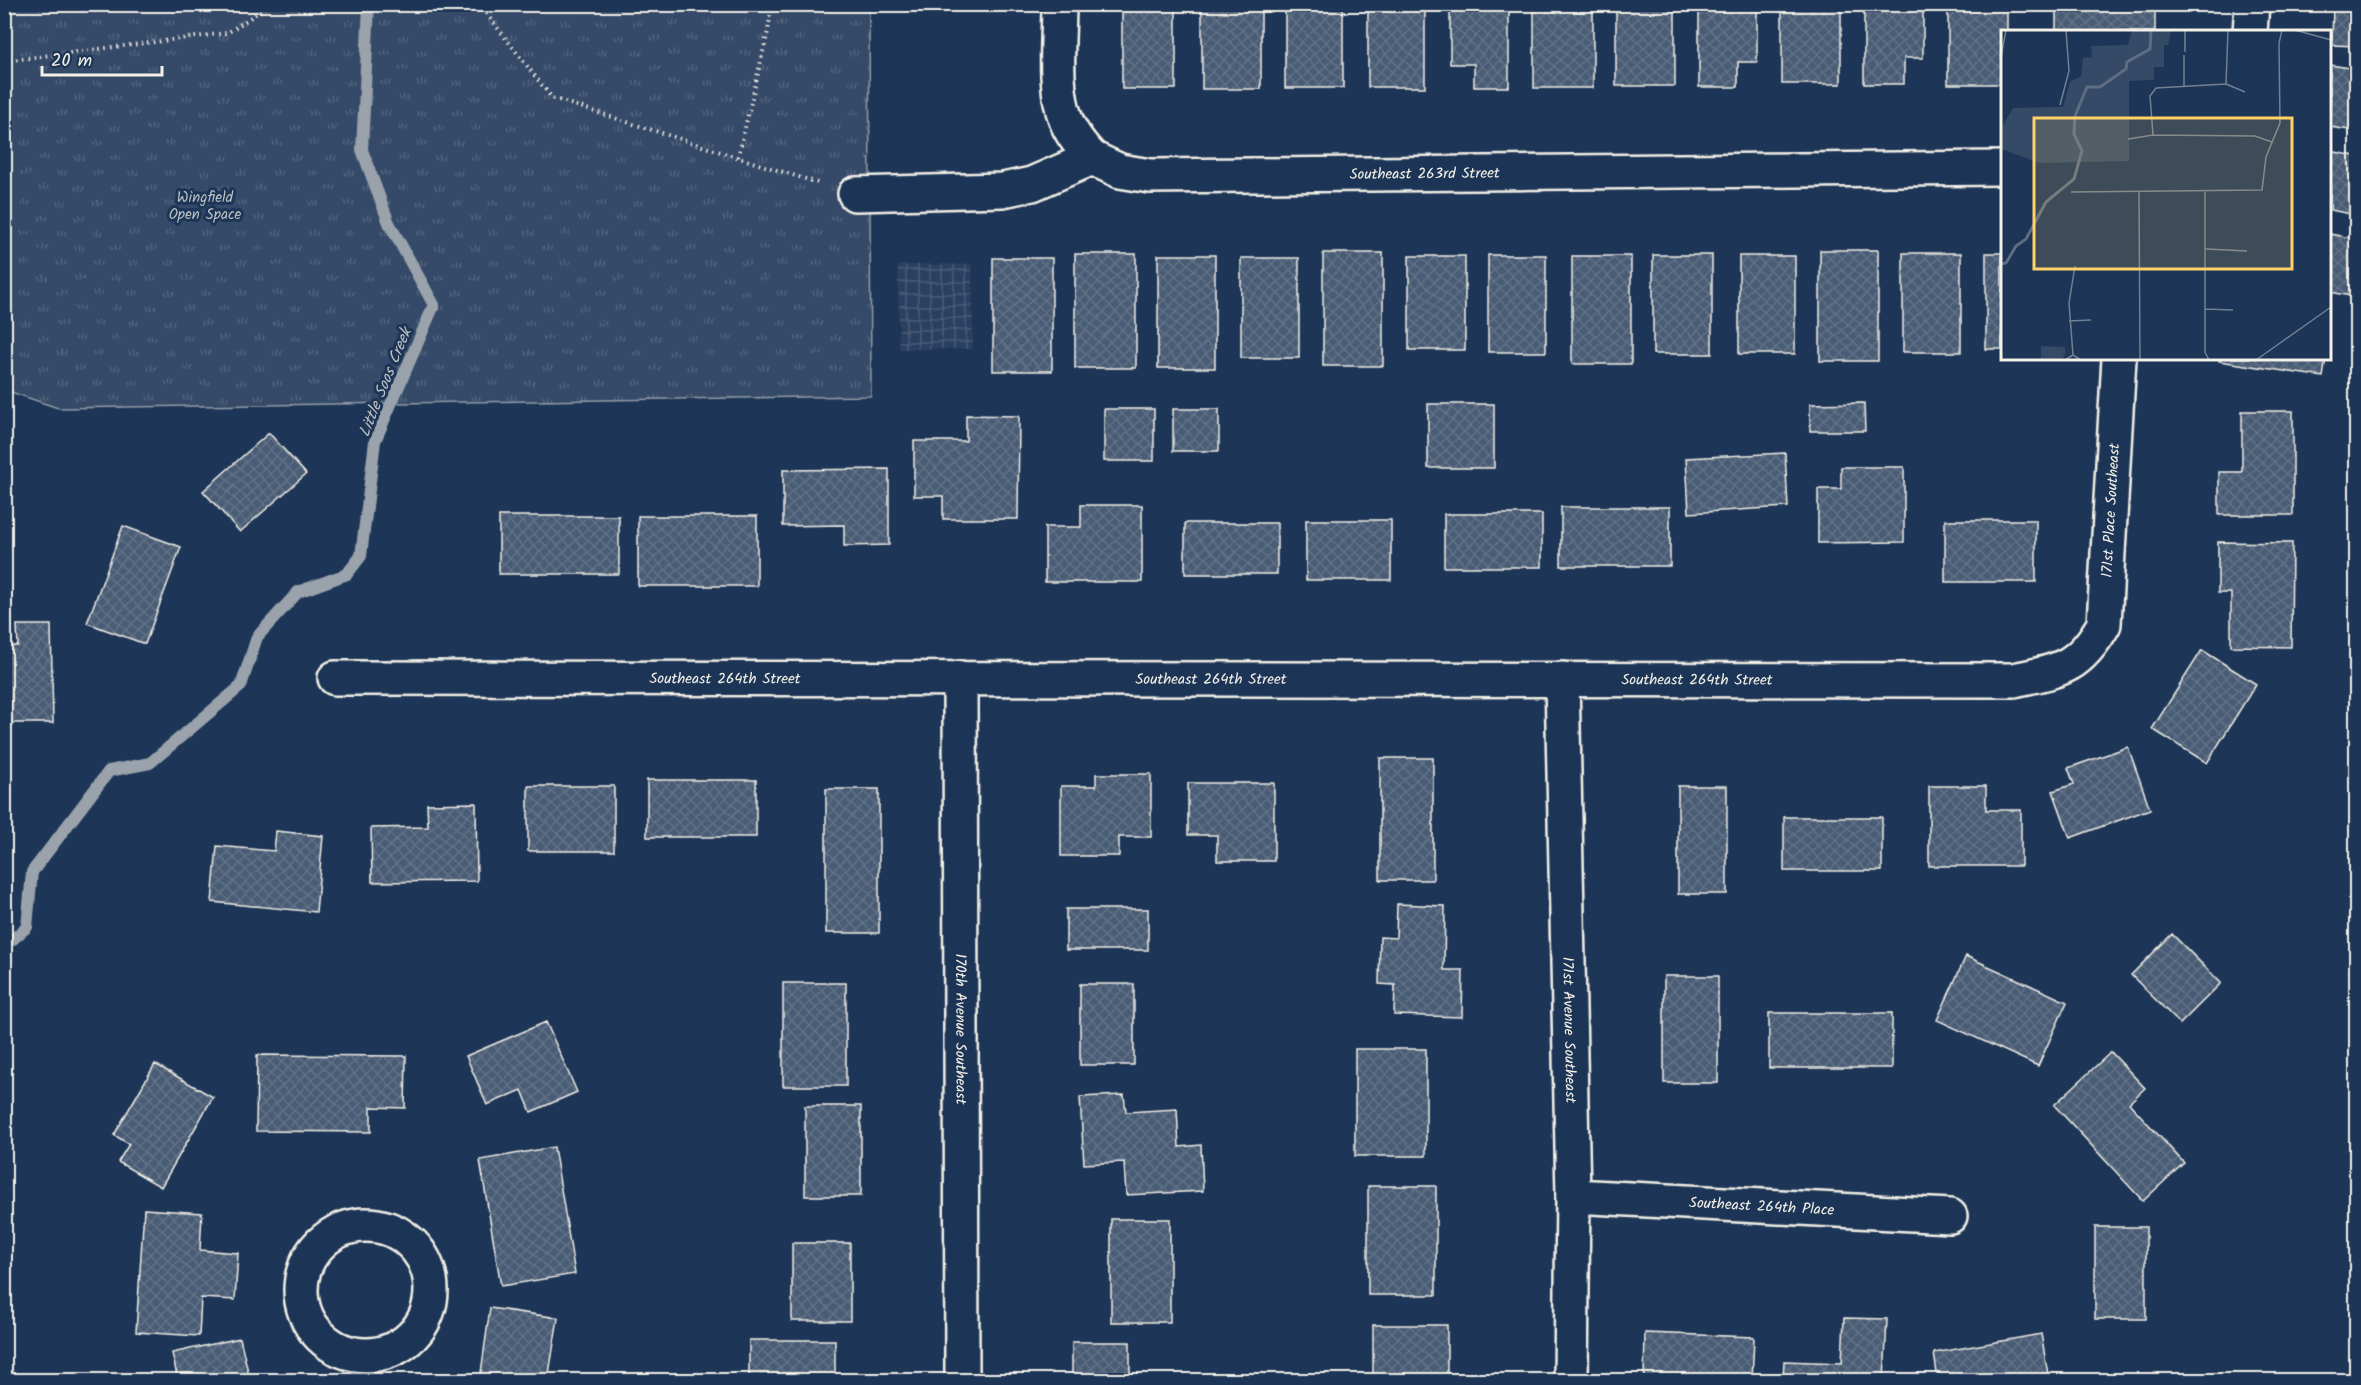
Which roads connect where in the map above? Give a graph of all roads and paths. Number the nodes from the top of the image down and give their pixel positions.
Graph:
1 (271, 4) edge
2 (479, 4) edge
3 (772, 4) edge
4 (1059, 4) edge
5 (2252, 4) edge
6 (2250, 30) edge
7 (4, 60) edge
8 (738, 157) junction
9 (1092, 158) junction
10 (2001, 168) edge
11 (855, 194) joint
12 (2119, 360) edge
13 (2080, 657) joint
14 (335, 678) dead end
15 (960, 678) junction
16 (1562, 679) junction
17 (1573, 1196) junction
18 (1950, 1216) dead end
19 (962, 1380) edge
20 (1571, 1380) edge

1 - 7 path
2 - 8 path
3 - 8 path
4 - 9 street
5 - 6 street
8 - 11 path
9 - 10 street, Southeast 263rd Street
9 - 11 street
12 - 13 street, 171st Place Southeast
13 - 16 street, Southeast 264th Street
14 - 15 street, Southeast 264th Street
15 - 16 street, Southeast 264th Street
15 - 19 street, 170th Avenue Southeast
16 - 17 street, 171st Avenue Southeast
17 - 18 street, Southeast 264th Place
17 - 20 street, 171st Avenue Southeast

